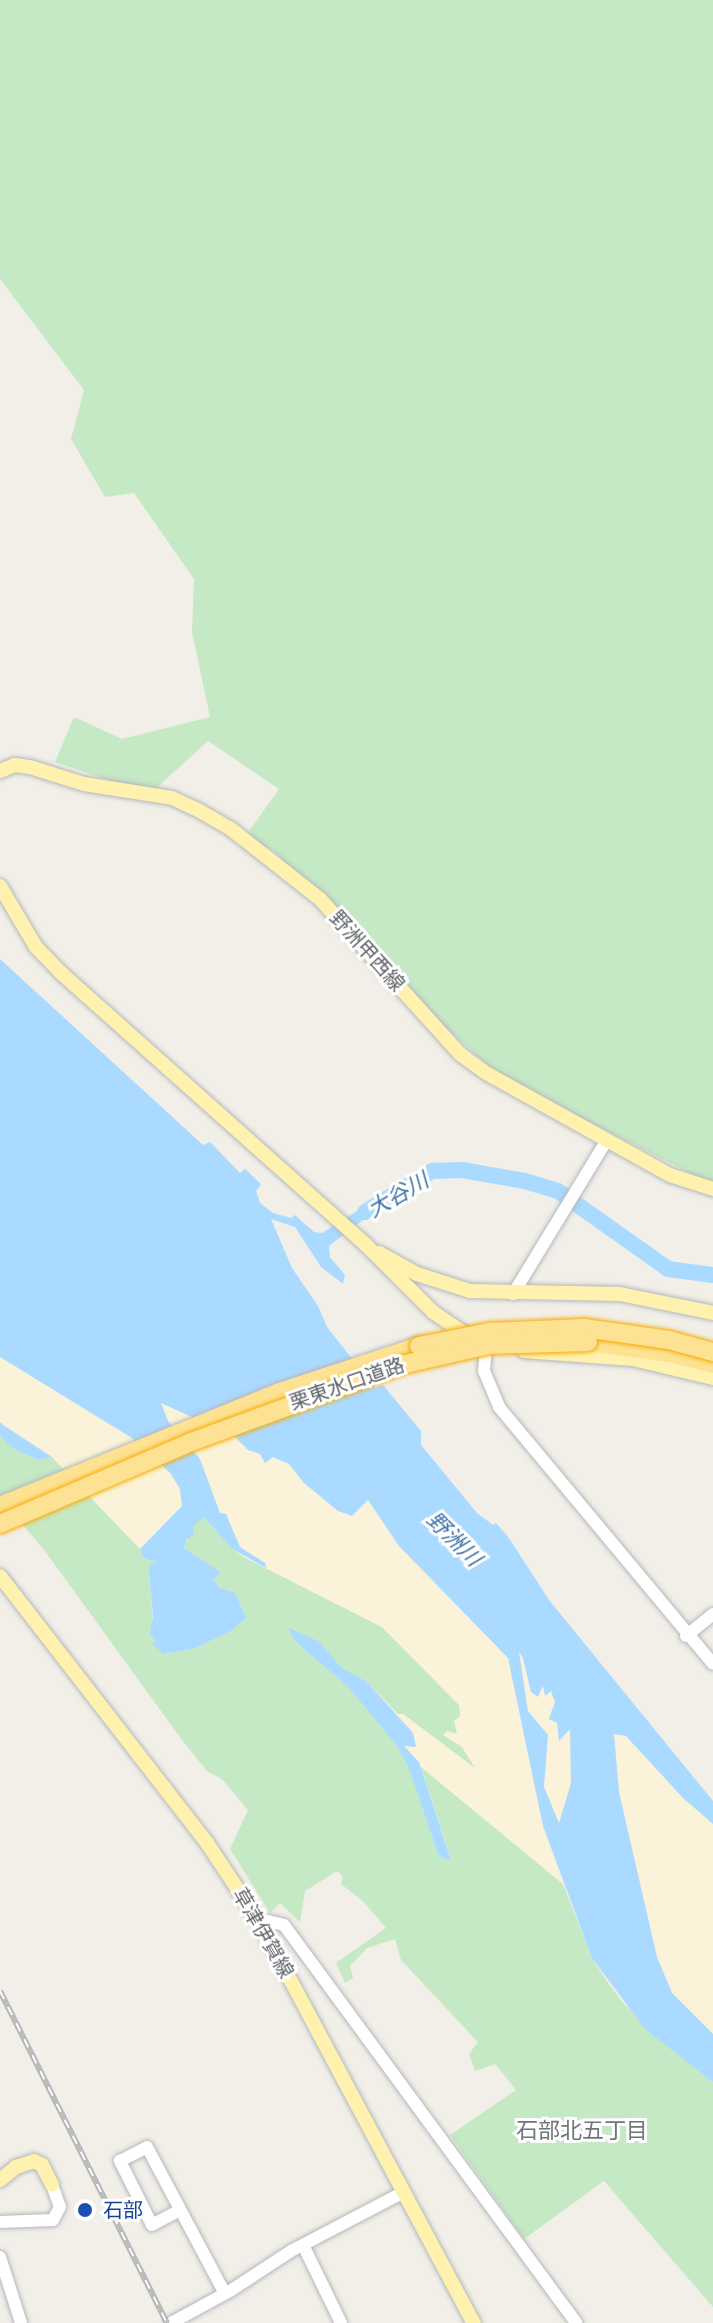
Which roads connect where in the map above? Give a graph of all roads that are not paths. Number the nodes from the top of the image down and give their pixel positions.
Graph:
1 (0, 771) edge
2 (0, 886) edge
3 (607, 1140) junction
4 (713, 1189) edge
5 (360, 1240) junction
6 (513, 1294) junction
7 (713, 1313) edge
8 (486, 1348) junction
9 (713, 1352) edge
10 (713, 1364) edge
11 (713, 1378) edge
12 (0, 1506) edge
13 (0, 1524) edge
14 (0, 1576) edge
15 (713, 1614) edge
16 (686, 1636) junction
17 (713, 1664) edge
18 (260, 1923) junction
19 (0, 2180) edge
20 (52, 2185) joint
21 (404, 2192) junction
22 (180, 2210) junction
23 (0, 2222) edge
24 (303, 2245) junction
25 (0, 2257) edge
26 (225, 2294) junction
27 (21, 2323) edge
28 (171, 2323) edge
29 (341, 2323) edge
30 (474, 2323) edge
31 (576, 2323) edge

1 - 3 main road, 野洲甲西線
2 - 5 main road
3 - 4 main road, 野洲甲西線
3 - 6 street
5 - 6 main road
5 - 8 main road
6 - 7 main road
8 - 11 main road
8 - 16 street
9 - 12 highway, 栗東水口道路, bridge
10 - 13 highway, 栗東水口道路, bridge
14 - 18 main road, 草津伊賀線
15 - 16 street
16 - 17 street
18 - 21 main road, 草津伊賀線
18 - 31 street
19 - 20 main road
20 - 23 street
21 - 24 street
21 - 30 main road, 草津伊賀線
22 - 22 street
22 - 26 street
24 - 26 street
24 - 29 street
25 - 27 street
26 - 28 street

